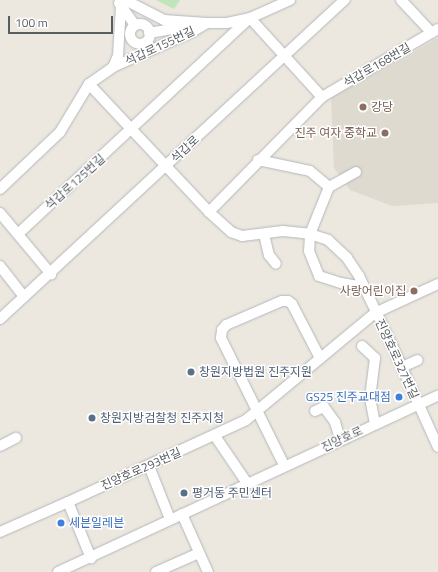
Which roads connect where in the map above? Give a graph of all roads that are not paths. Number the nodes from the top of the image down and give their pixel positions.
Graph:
1 (290, 0) edge
2 (345, 0) edge
3 (401, 0) edge
4 (121, 2) edge
5 (250, 18) junction
6 (207, 23) junction
7 (135, 25) junction
8 (435, 31) edge
9 (149, 33) junction
10 (132, 41) junction
11 (118, 56) junction
12 (284, 57) junction
13 (113, 67) junction
14 (88, 84) junction
15 (175, 88) joint
16 (322, 97) junction
17 (132, 130) junction
18 (258, 160) junction
19 (167, 166) junction
20 (356, 172) dead end
21 (329, 187) junction
22 (0, 189) edge
23 (209, 212) junction
24 (0, 213) edge
25 (18, 234) junction
26 (264, 234) junction
27 (310, 234) junction
28 (276, 264) dead end
29 (0, 266) edge
30 (51, 274) junction
31 (438, 284) edge
32 (364, 286) junction
33 (24, 297) junction
34 (375, 313) junction
35 (0, 319) edge
36 (362, 346) dead end
37 (320, 358) junction
38 (418, 360) dead end
39 (402, 367) junction
40 (438, 396) edge
41 (418, 405) junction
42 (258, 410) junction
43 (315, 411) dead end
44 (375, 424) junction
45 (215, 436) junction
46 (16, 438) dead end
47 (340, 440) junction
48 (1, 443) edge
49 (438, 447) edge
50 (284, 465) junction
51 (149, 466) junction
52 (247, 483) junction
53 (68, 502) junction
54 (182, 514) junction
55 (170, 519) junction
56 (0, 532) edge
57 (199, 552) junction
58 (90, 558) junction
59 (58, 572) edge
60 (156, 572) edge
61 (208, 572) edge

1 - 5 street, 석갑로155번길
2 - 12 street, 석갑로
3 - 8 street, 석갑로168번길
4 - 6 street, 석갑로155번길
4 - 7 street
4 - 11 street
5 - 6 street, 석갑로155번길
5 - 12 street
5 - 15 street, 석갑로155번길
6 - 9 street
6 - 13 street, 석갑로155번길
7 - 9 street
7 - 10 street
8 - 16 street, 석갑로168번길
9 - 10 street
10 - 11 street
11 - 13 street
12 - 16 street
12 - 19 street, 석갑로
13 - 14 street, 석갑로155번길
14 - 17 street, 진양호로327번길
14 - 22 street
15 - 17 street, 석갑로125번길
16 - 18 street, 석갑로168번길
17 - 19 street, 진양호로327번길
17 - 25 street, 석갑로125번길
18 - 21 street
18 - 23 street, 석갑로168번길
19 - 23 street, 진양호로327번길
19 - 30 street, 석갑로
20 - 21 street
21 - 27 street
23 - 26 street, 진양호로327번길
24 - 25 street
25 - 30 street
26 - 27 street, 진양호로327번길
26 - 28 street
27 - 32 street, 진양호로327번길
27 - 32 street
29 - 33 street
30 - 33 street, 석갑로
31 - 34 street, 진양호로293번길
32 - 34 street, 진양호로327번길
33 - 35 street, 석갑로
34 - 37 street, 진양호로293번길
34 - 39 street, 진양호로327번길
36 - 44 street
37 - 42 street, 진양호로293번길
37 - 42 street
38 - 39 street
39 - 41 street, 진양호로327번길
40 - 41 street, 진양호로
41 - 44 street, 진양호로
41 - 49 street, 진양호로327번길
42 - 45 street, 진양호로293번길
42 - 50 street
43 - 47 street
44 - 47 street, 진양호로
45 - 51 street, 진양호로293번길
45 - 52 street
46 - 48 street
47 - 50 street, 진양호로
50 - 52 street, 진양호로
51 - 53 street, 진양호로293번길
51 - 55 street
52 - 54 street, 진양호로
53 - 56 street, 진양호로293번길
53 - 58 street
54 - 55 street, 진양호로
54 - 57 street
55 - 58 street, 진양호로
57 - 60 street
57 - 61 street
58 - 59 street, 진양호로

